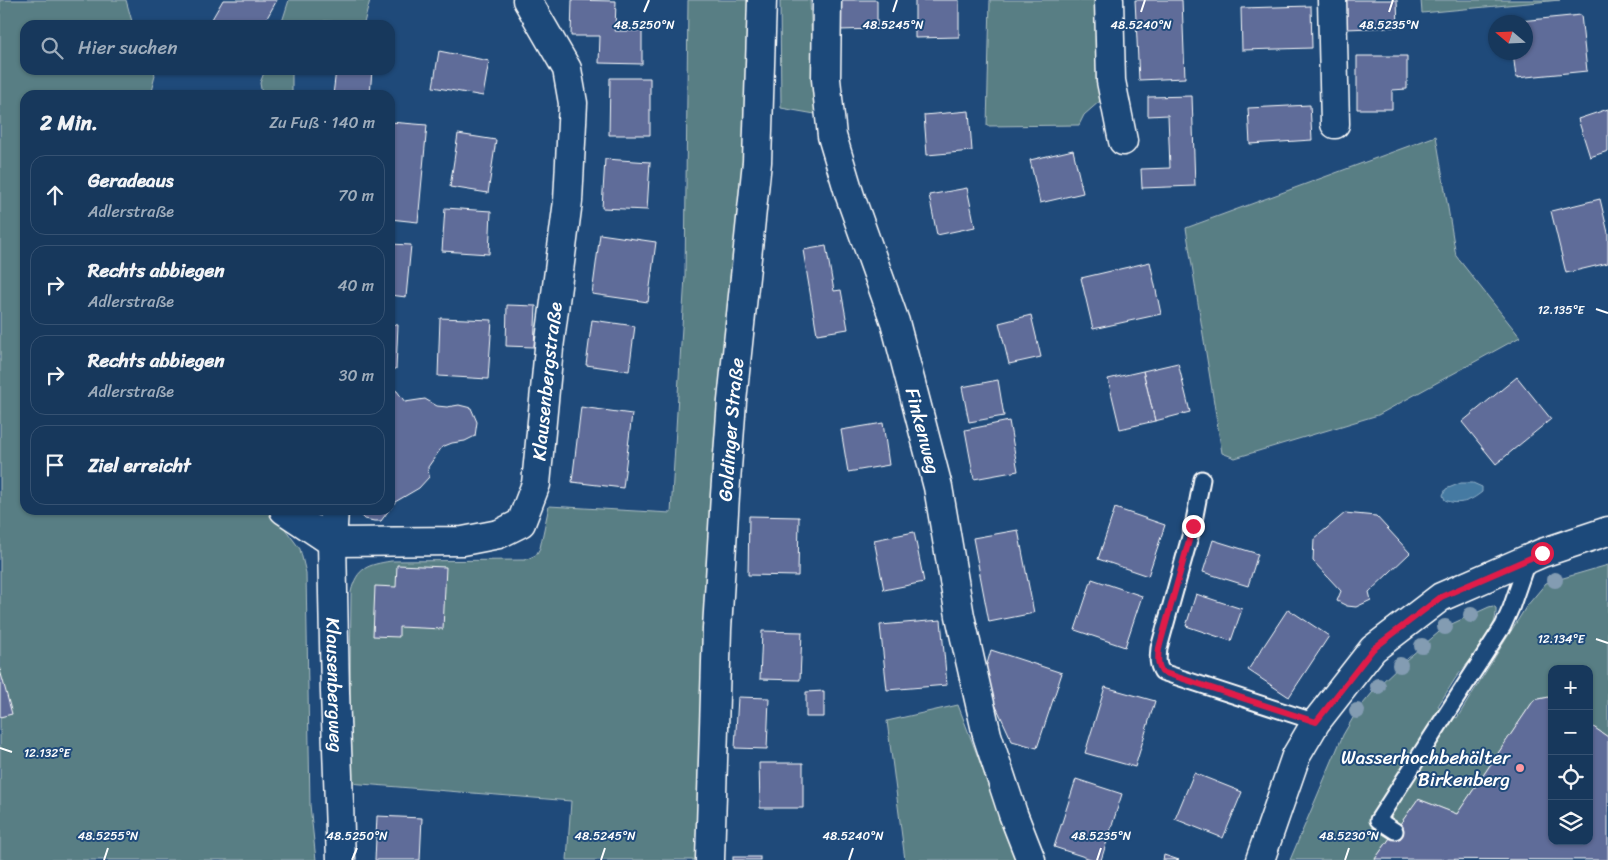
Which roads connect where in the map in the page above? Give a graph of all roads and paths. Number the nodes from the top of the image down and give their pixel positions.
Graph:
1 (527, 0) edge
2 (762, 0) edge
3 (826, 0) edge
4 (1109, 0) edge
5 (1332, 0) edge
6 (1335, 124) dead end
7 (1122, 141) dead end
8 (1202, 479) dead end
9 (292, 515) edge
10 (334, 515) edge
11 (1608, 531) edge
12 (332, 542) junction
13 (1528, 559) junction
14 (1316, 722) junction
15 (1395, 831) dead end
16 (341, 860) edge
17 (710, 860) edge
18 (1031, 860) edge
19 (1260, 860) edge

1 - 12 street, Klausenbergstraße
2 - 17 street, Goldinger Straße
3 - 18 street, Finkenweg
4 - 7 street
5 - 6 street
8 - 14 lane
9 - 12 street
10 - 12 street, Klausenbergweg
11 - 13 street
12 - 16 street, Klausenbergweg
13 - 14 street
13 - 15 lane
14 - 19 street

